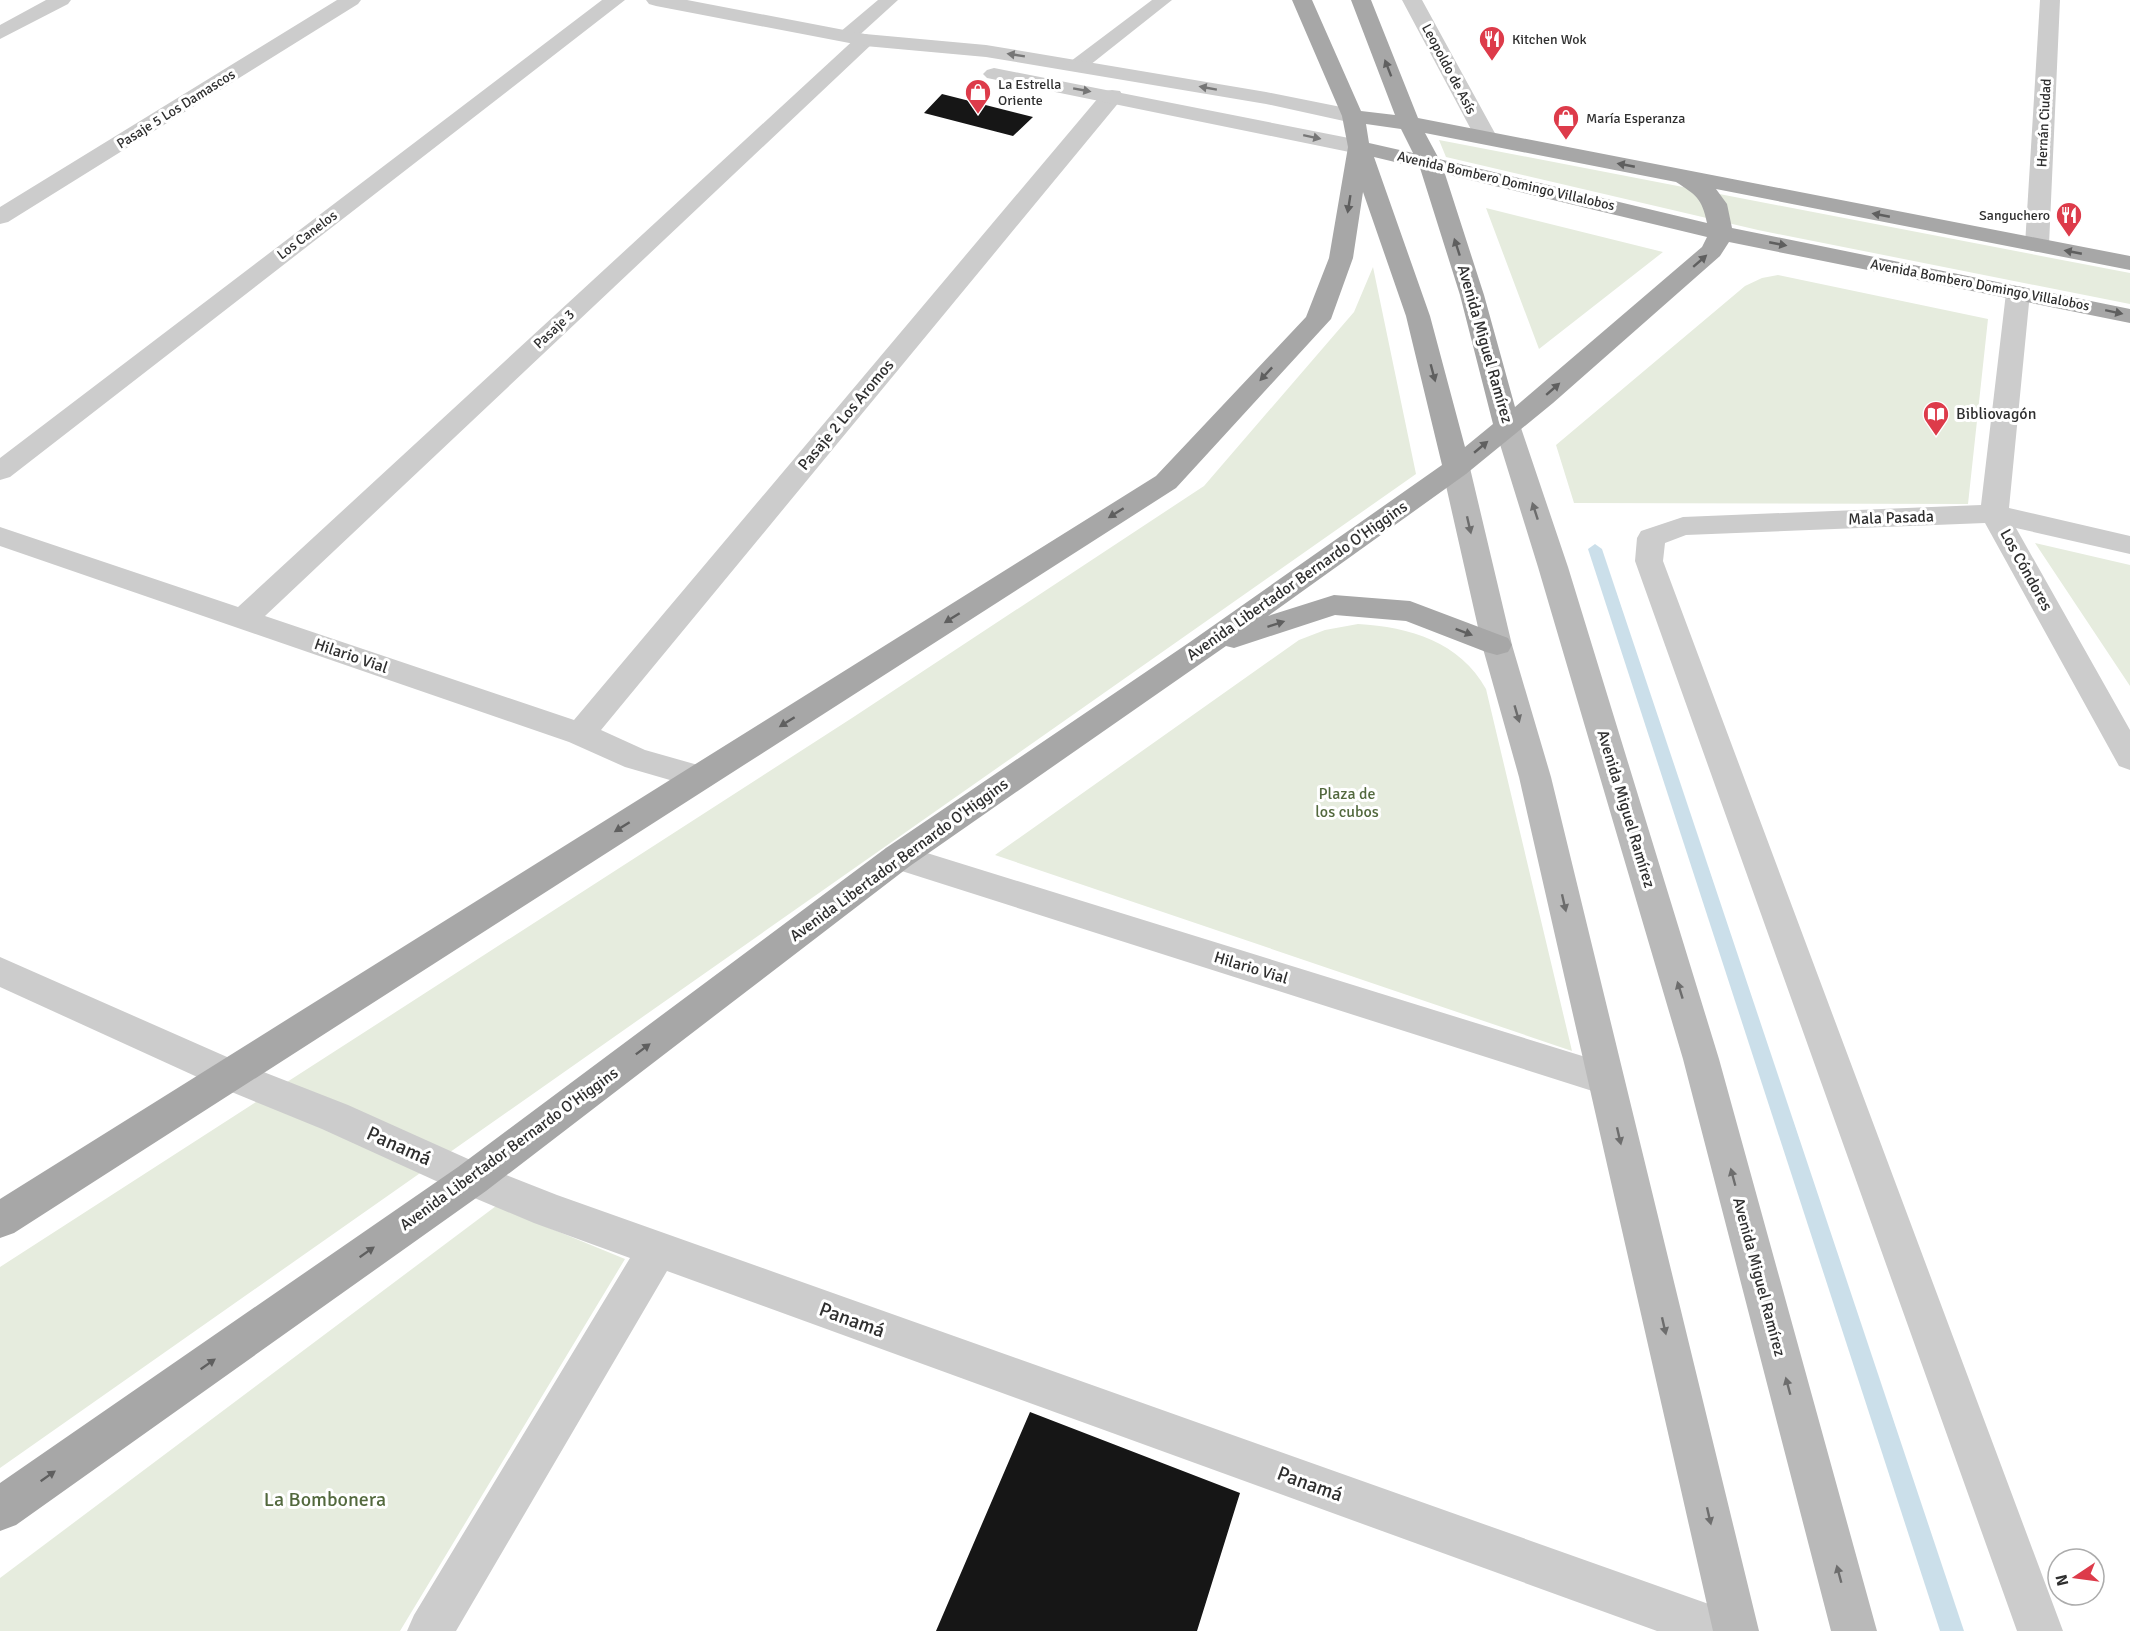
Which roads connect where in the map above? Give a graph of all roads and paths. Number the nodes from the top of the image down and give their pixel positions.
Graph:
1 (62, 0) edge
2 (351, 0) edge
3 (615, 0) edge
4 (656, 0) edge
5 (889, 0) edge
6 (1163, 0) edge
7 (1302, 0) edge
8 (1361, 0) edge
9 (1412, 0) edge
10 (2050, 0) edge
11 (683, 2) edge
12 (0, 33) edge
13 (865, 39) junction
14 (1078, 65) junction
15 (1112, 96) junction
16 (1409, 123) junction
17 (1356, 131) junction
18 (1486, 137) junction
19 (1430, 164) junction
20 (1683, 176) junction
21 (0, 217) edge
22 (1721, 233) junction
23 (2037, 245) junction
24 (2130, 263) edge
25 (2018, 293) junction
26 (2130, 316) edge
27 (1507, 425) junction
28 (1455, 468) junction
29 (0, 471) edge
30 (1994, 514) junction
31 (0, 536) edge
32 (2130, 545) edge
33 (243, 619) junction
34 (1497, 645) junction
35 (1201, 649) junction
36 (580, 734) junction
37 (2130, 759) edge
38 (701, 777) junction
39 (898, 857) junction
40 (0, 971) edge
41 (230, 1075) junction
42 (1605, 1079) junction
43 (472, 1179) junction
44 (0, 1220) edge
45 (657, 1250) junction
46 (0, 1509) edge
47 (430, 1631) edge
48 (1720, 1631) edge
49 (1736, 1631) edge
50 (1854, 1631) edge
51 (2040, 1631) edge

1 - 12 street
2 - 21 street, Pasaje 5 Los Damascos
3 - 29 street, Los Canelos
4 - 11 street, Avenida Bombero Domingo Villalobos
5 - 13 lane
6 - 14 lane
7 - 17 main road
16 -> 8 main road, Avenida Miguel Ramírez
9 - 18 street, Leopoldo de Asís
10 - 23 street, Hernán Ciudad
11 - 13 street, Avenida Bombero Domingo Villalobos
14 -> 13 street, Avenida Bombero Domingo Villalobos
13 -> 15 street, Avenida Bombero Domingo Villalobos
13 - 33 street, Pasaje 3
17 -> 14 street, Avenida Bombero Domingo Villalobos
15 -> 17 street, Avenida Bombero Domingo Villalobos
15 - 36 street, Pasaje 2 Los Aromos
16 - 17 main road, Avenida Bombero Domingo Villalobos
16 - 18 main road, Avenida Bombero Domingo Villalobos
16 - 19 main road, Avenida Miguel Ramírez
17 - 19 main road, Avenida Bombero Domingo Villalobos
17 -> 28 main road
17 -> 38 main road
20 -> 18 main road, Avenida Bombero Domingo Villalobos
19 - 22 main road, Avenida Bombero Domingo Villalobos
27 -> 19 main road, Avenida Miguel Ramírez
20 - 22 main road
23 -> 20 main road, Avenida Bombero Domingo Villalobos
22 -> 25 main road, Avenida Bombero Domingo Villalobos
27 -> 22 main road, Avenida Libertador Bernardo O'Higgins
24 -> 23 main road, Avenida Bombero Domingo Villalobos
25 -> 26 main road, Avenida Bombero Domingo Villalobos
25 - 30 street, Los Cóndores
28 -> 27 main road, Avenida Libertador Bernardo O'Higgins
50 -> 27 main road, Avenida Miguel Ramírez
28 -> 34 main road
28 - 35 main road, Avenida Libertador Bernardo O'Higgins
30 - 32 street, Mala Pasada
30 - 37 street, Los Cóndores
30 - 51 street, Mala Pasada
31 - 33 street, Hilario Vial
33 - 36 street, Hilario Vial
35 -> 34 main road
34 -> 42 main road
35 - 39 main road, Avenida Libertador Bernardo O'Higgins
36 - 38 street, Hilario Vial
38 -> 41 main road
39 - 42 street, Hilario Vial
43 -> 39 main road, Avenida Libertador Bernardo O'Higgins
40 - 41 street, Panamá
41 - 43 street, Panamá
41 - 44 main road
42 -> 49 main road
43 - 45 street, Panamá
46 -> 43 main road, Avenida Libertador Bernardo O'Higgins
45 - 47 street
45 - 48 street, Panamá

